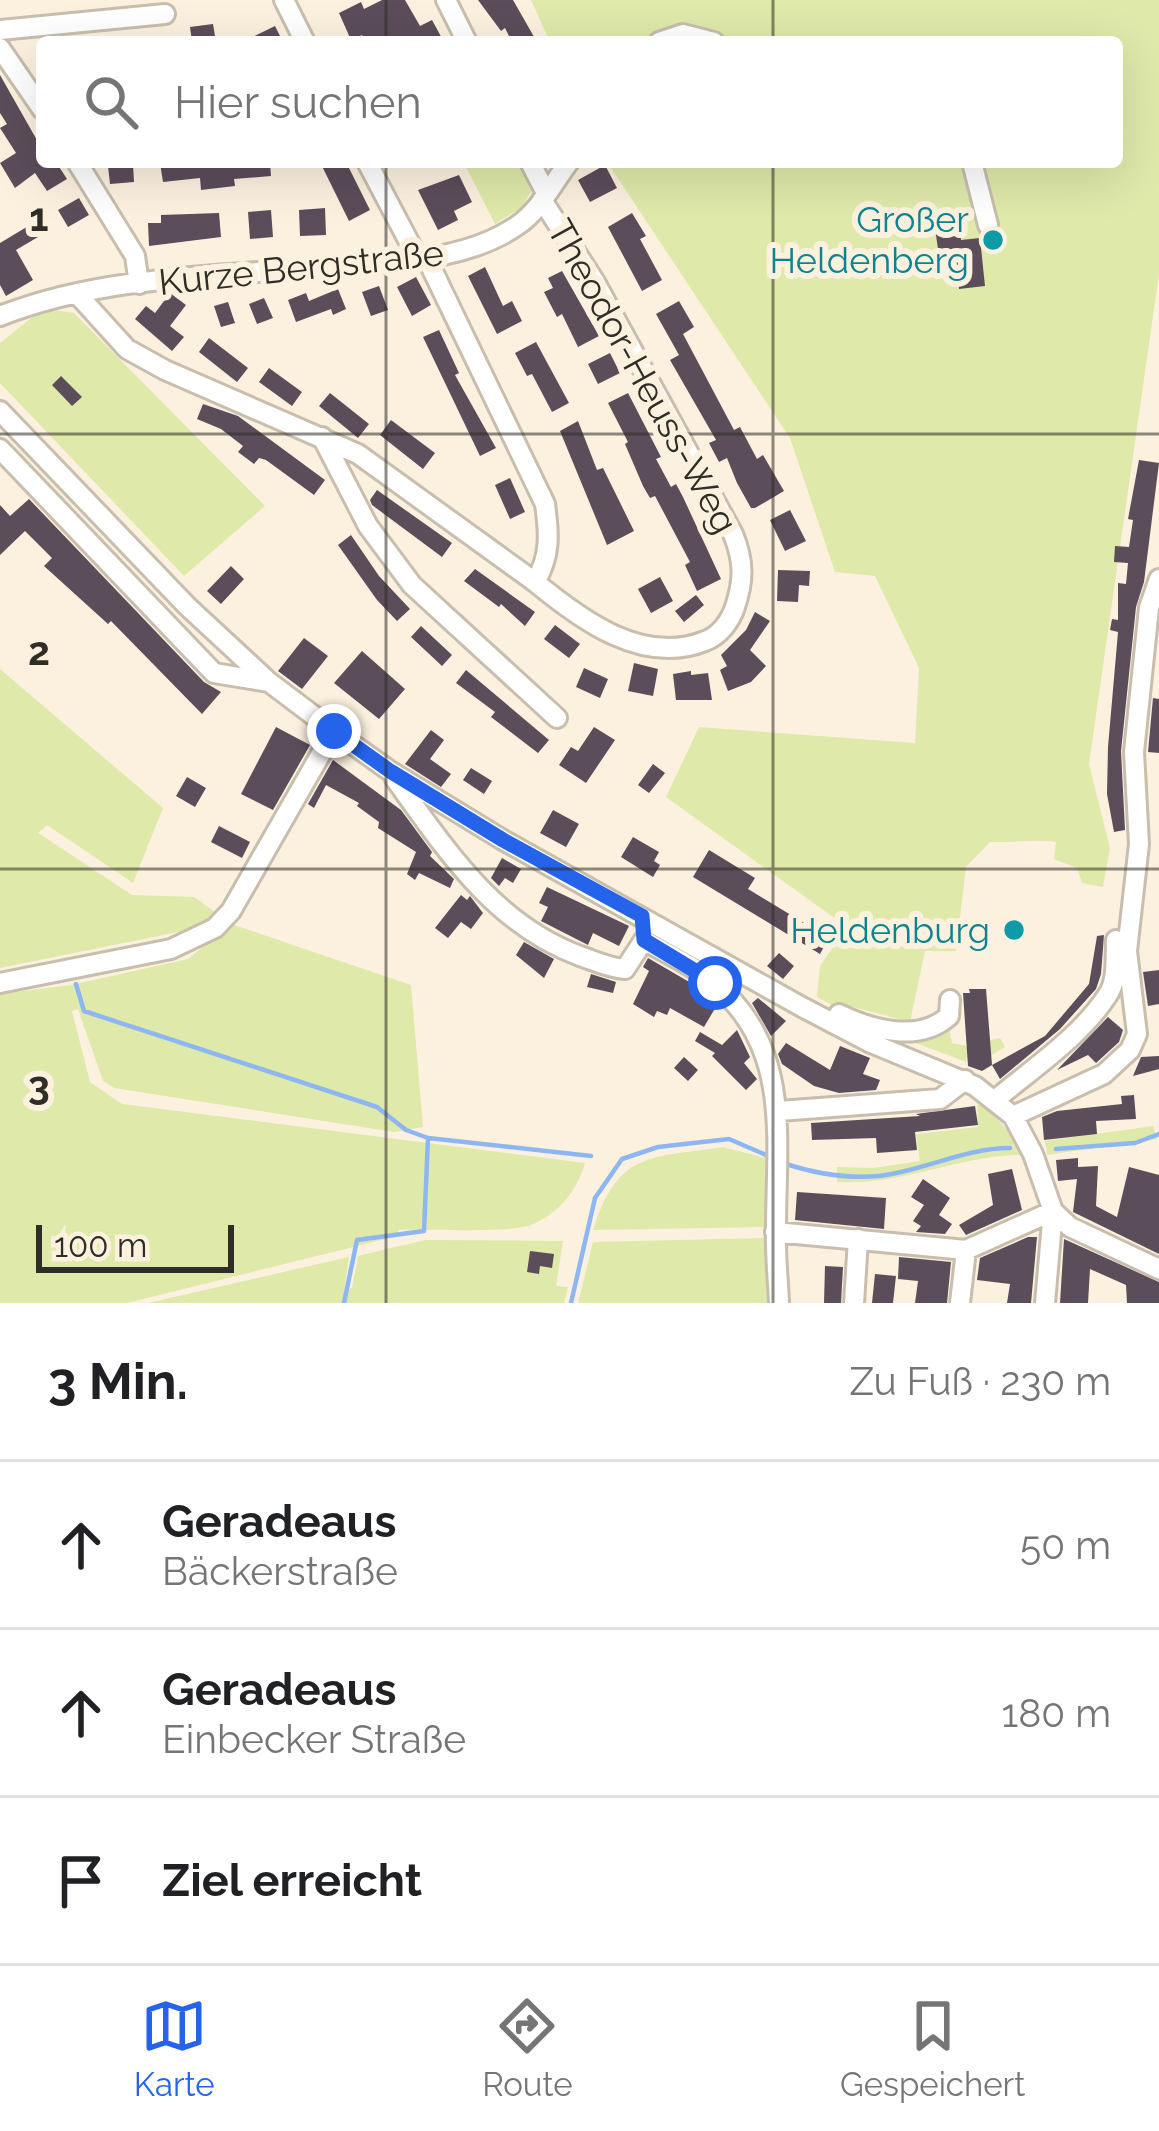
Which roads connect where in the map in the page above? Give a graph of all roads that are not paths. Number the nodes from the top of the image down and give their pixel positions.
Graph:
1 (284, 0) edge
2 (446, 0) edge
3 (165, 14) dead end
4 (0, 30) edge
5 (302, 36) edge
6 (464, 36) edge
7 (0, 47) edge
8 (36, 101) edge
9 (81, 168) edge
10 (370, 168) edge
11 (532, 168) edge
12 (565, 168) edge
13 (974, 168) edge
14 (544, 197) junction
15 (988, 225) dead end
16 (422, 259) junction
17 (139, 284) junction
18 (78, 295) junction
19 (0, 316) edge
20 (0, 411) edge
21 (322, 437) junction
22 (0, 449) edge
23 (1159, 579) edge
24 (535, 582) junction
25 (269, 682) junction
26 (557, 718) dead end
27 (334, 731) junction
28 (390, 771) junction
29 (1139, 844) junction
30 (642, 916) junction
31 (644, 940) junction
32 (0, 983) edge
33 (950, 1000) dead end
34 (802, 1007) junction
35 (964, 1080) junction
36 (995, 1100) junction
37 (779, 1112) junction
38 (1013, 1116) junction
39 (1053, 1211) junction
40 (776, 1232) junction
41 (858, 1239) junction
42 (967, 1250) junction
43 (1159, 1269) edge
44 (779, 1303) edge
45 (854, 1303) edge
46 (960, 1303) edge
47 (1045, 1303) edge

1 - 5 street
2 - 6 street
3 - 4 street
7 - 8 street
9 - 17 street
10 - 16 street
11 - 14 street, Theodor-Heuss-Weg
12 - 14 street, Kurze Bergstraße
13 - 15 street
14 - 16 street, Kurze Bergstraße
14 - 24 street, Theodor-Heuss-Weg
16 - 17 street, Kurze Bergstraße
16 - 24 street
17 - 18 street, Kurze Bergstraße
18 - 19 street, Kurze Bergstraße
18 - 21 street, Theodor-Heuss-Weg
20 - 25 street
21 - 24 street, Theodor-Heuss-Weg
21 - 26 street
22 - 25 street
23 - 29 street
25 - 27 street
27 - 28 street
27 - 32 street
28 - 30 street
28 - 31 street
29 - 36 street
29 - 38 street
30 - 31 street
30 - 34 street
31 - 37 street
33 - 34 street
34 - 35 street
35 - 36 street
35 - 37 street
36 - 38 street
37 - 40 street
38 - 39 street
39 - 42 street
39 - 43 street
39 - 47 street
40 - 41 street
40 - 44 street
41 - 42 street
41 - 45 street
42 - 46 street

